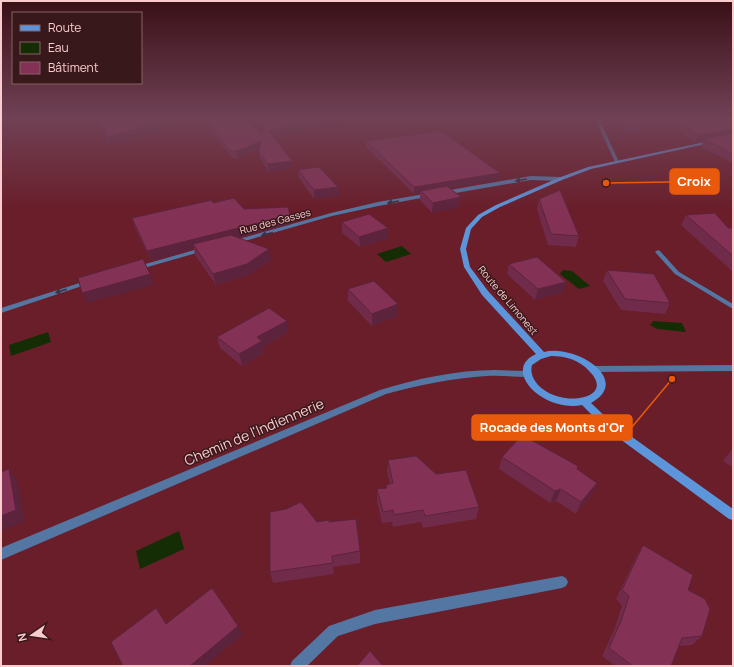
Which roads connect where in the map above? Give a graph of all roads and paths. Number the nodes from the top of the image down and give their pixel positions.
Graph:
1 (611, 148) edge
2 (684, 148) edge
3 (617, 162) junction
4 (560, 179) junction
5 (231, 243) edge
6 (209, 248) edge
7 (658, 252) dead end
8 (127, 271) edge
9 (97, 280) edge
10 (733, 307) edge
11 (1, 311) edge
12 (541, 354) junction
13 (733, 368) edge
14 (594, 369) junction
15 (528, 374) junction
16 (584, 402) junction
17 (733, 515) edge
18 (1, 554) edge
19 (562, 582) dead end
20 (297, 666) edge

1 - 3 street
2 - 3 street, Route de Limonest
3 - 4 street, Route de Limonest
4 -> 5 street, Rue des Gasses
4 - 12 street, Route de Limonest
6 - 8 street
7 - 10 street
9 -> 11 street
12 - 14 street
12 - 15 street
13 - 14 street
14 - 16 street
15 - 16 street
15 - 18 street, Chemin de l'Indiennerie
16 - 17 street
19 - 20 street

